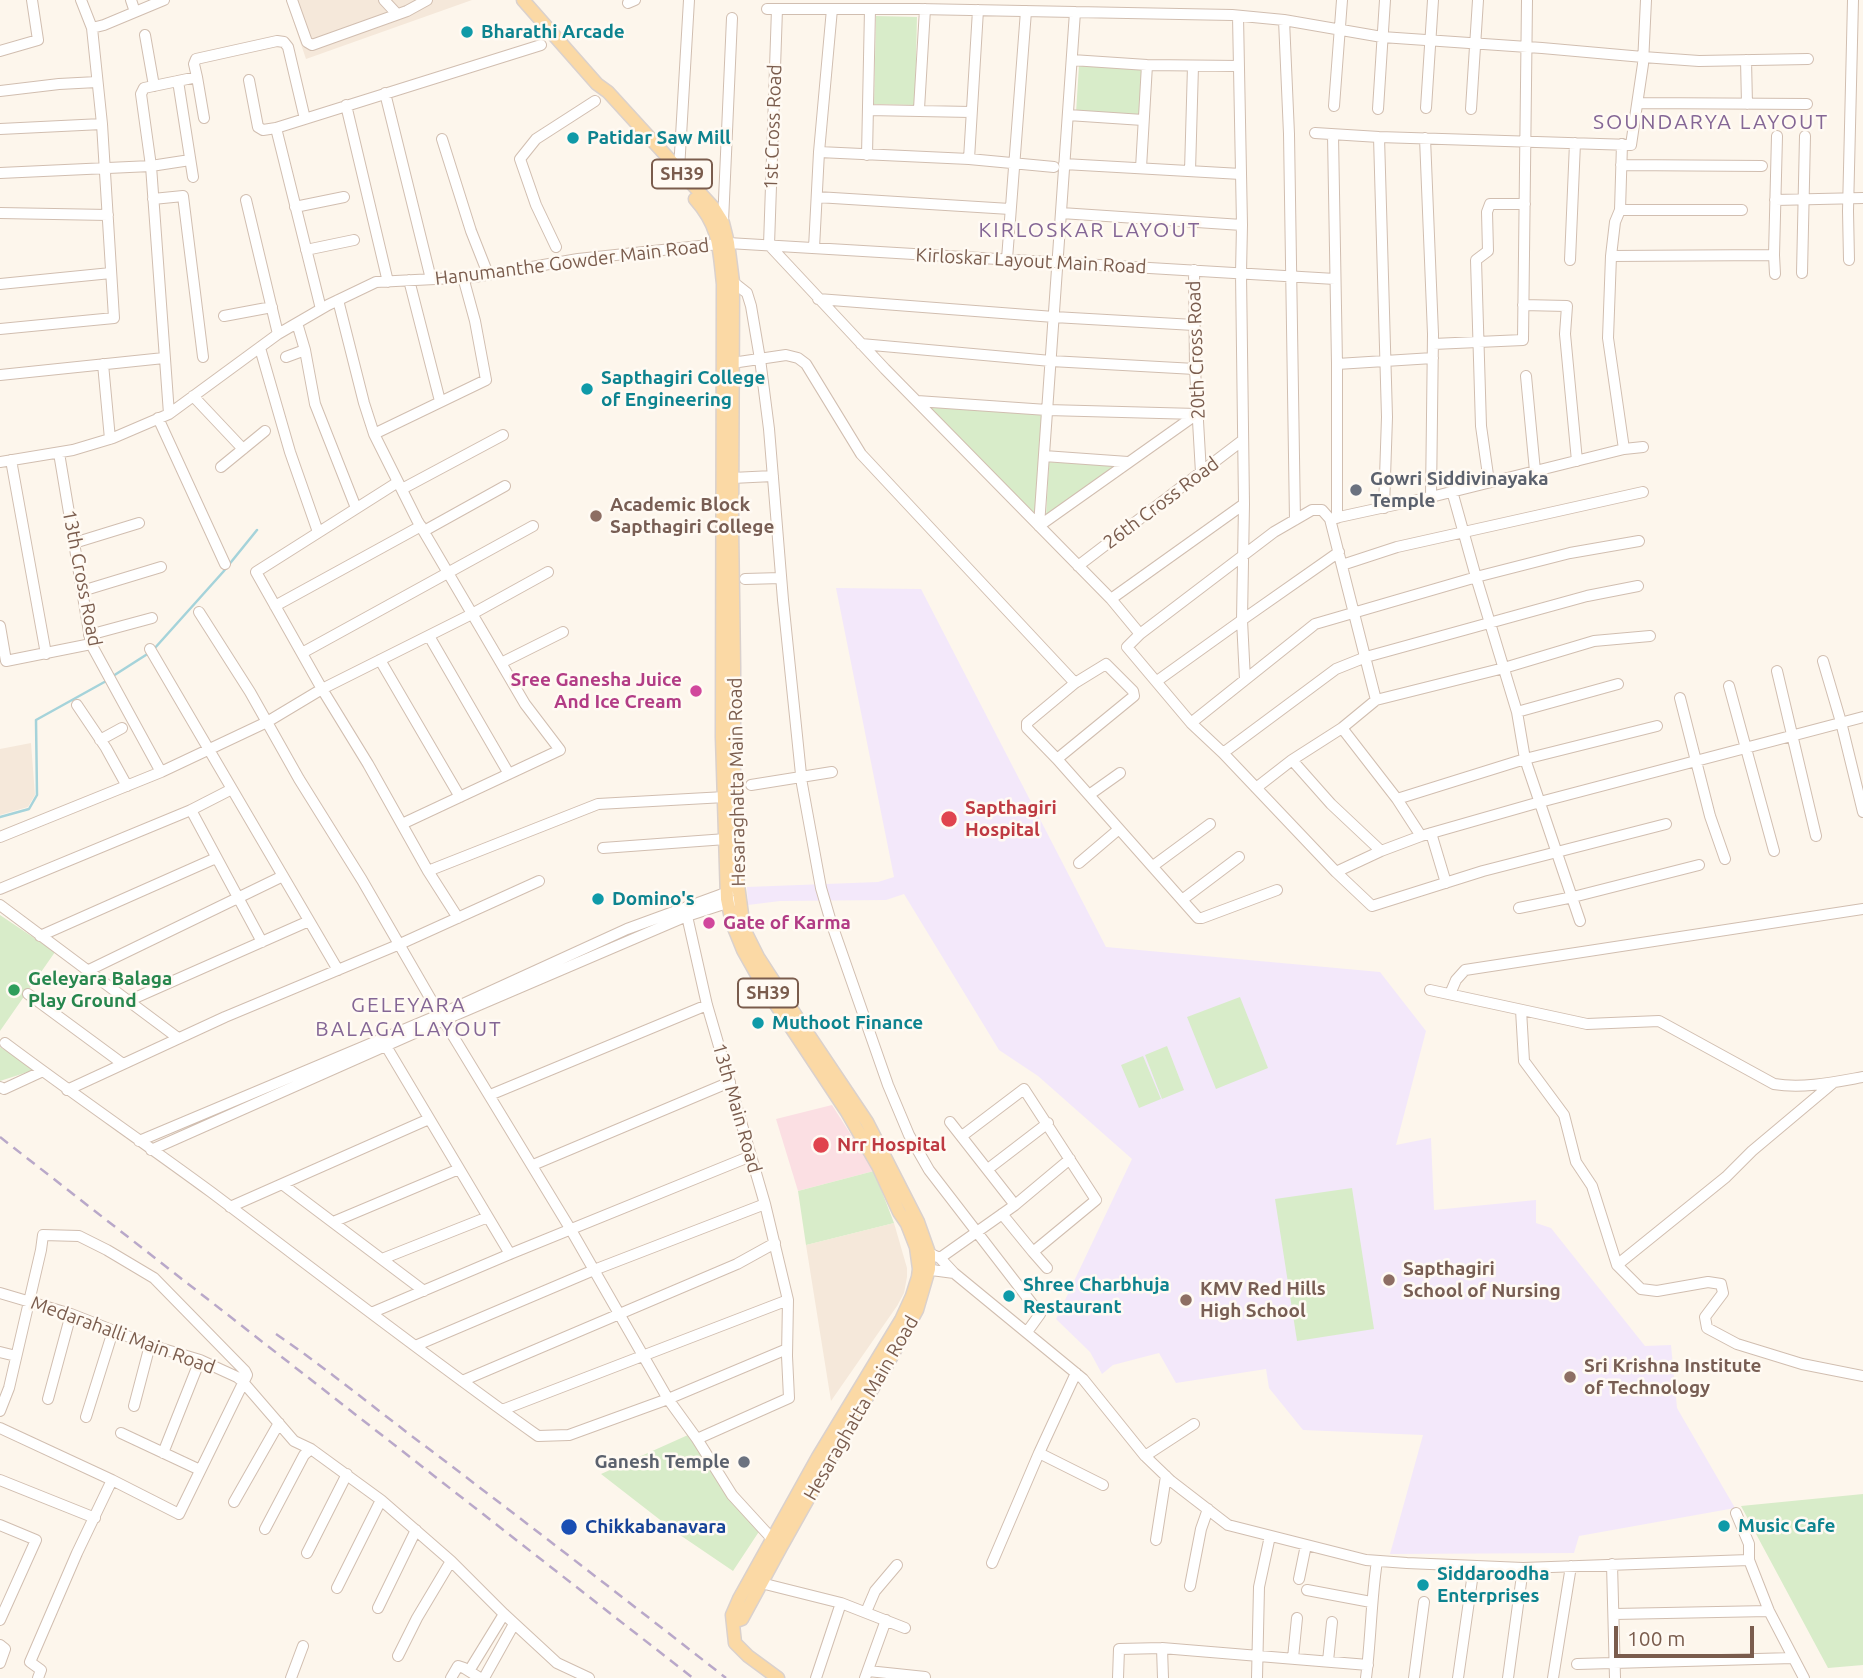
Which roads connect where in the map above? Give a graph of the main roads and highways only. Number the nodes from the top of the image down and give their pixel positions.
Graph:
1 (523, 0) edge
2 (597, 84) junction
3 (724, 243) junction
4 (728, 283) junction
5 (733, 896) junction
6 (924, 1269) junction
7 (778, 1678) edge

1 - 2 main road, SH39
2 - 3 main road
2 - 3 main road, SH39
3 - 4 main road
4 - 5 main road, Hesaraghatta Main Road
4 - 5 main road, Hesaraghatta Main Road / SH39
5 - 6 main road, Hesaraghatta Main Road / SH39
5 - 6 main road, Hesaraghatta Main Road
6 - 7 main road, Hesaraghatta Main Road / SH39

